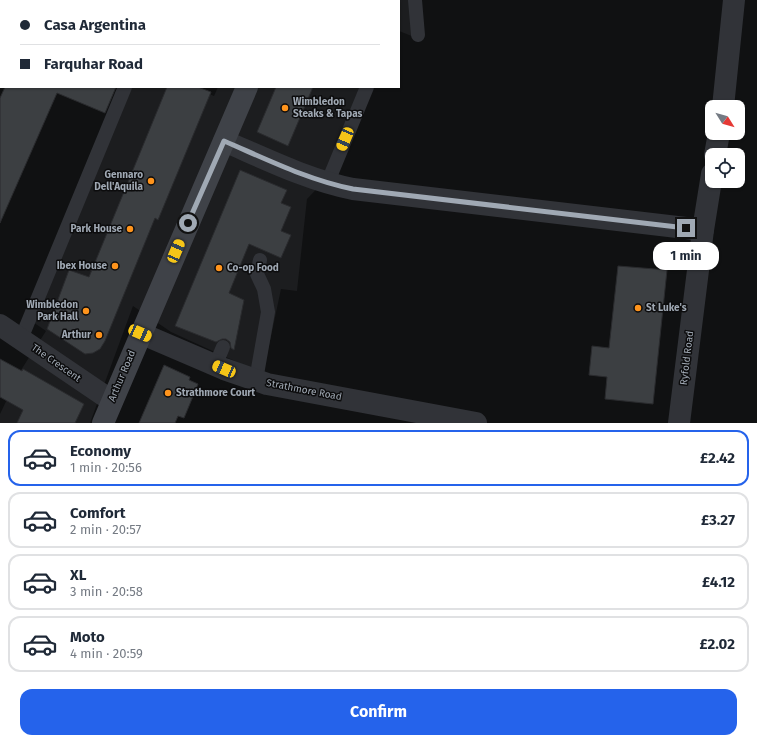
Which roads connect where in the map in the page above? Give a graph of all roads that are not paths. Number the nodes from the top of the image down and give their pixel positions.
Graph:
1 (415, 0) edge
2 (734, 0) edge
3 (418, 35) dead end
4 (126, 88) edge
5 (247, 88) edge
6 (366, 88) edge
7 (724, 100) edge
8 (224, 141) junction
9 (327, 184) junction
10 (710, 188) edge
11 (703, 230) junction
12 (260, 260) dead end
13 (0, 325) edge
14 (140, 333) junction
15 (21, 339) junction
16 (256, 380) junction
17 (112, 401) junction
18 (103, 423) edge
19 (476, 423) edge
20 (679, 423) edge

1 - 3 lane
2 - 7 street
4 - 15 lane
5 - 8 street, Arthur Road
6 - 9 lane
8 - 9 street
8 - 14 street, Arthur Road
9 - 11 street
10 - 11 street, Ryfold Road
11 - 20 street, Ryfold Road
12 - 16 lane
13 - 15 street, The Crescent
14 - 16 street, Strathmore Road
14 - 17 street, Arthur Road
15 - 17 street, The Crescent
16 - 19 street, Strathmore Road
17 - 18 street, Arthur Road

